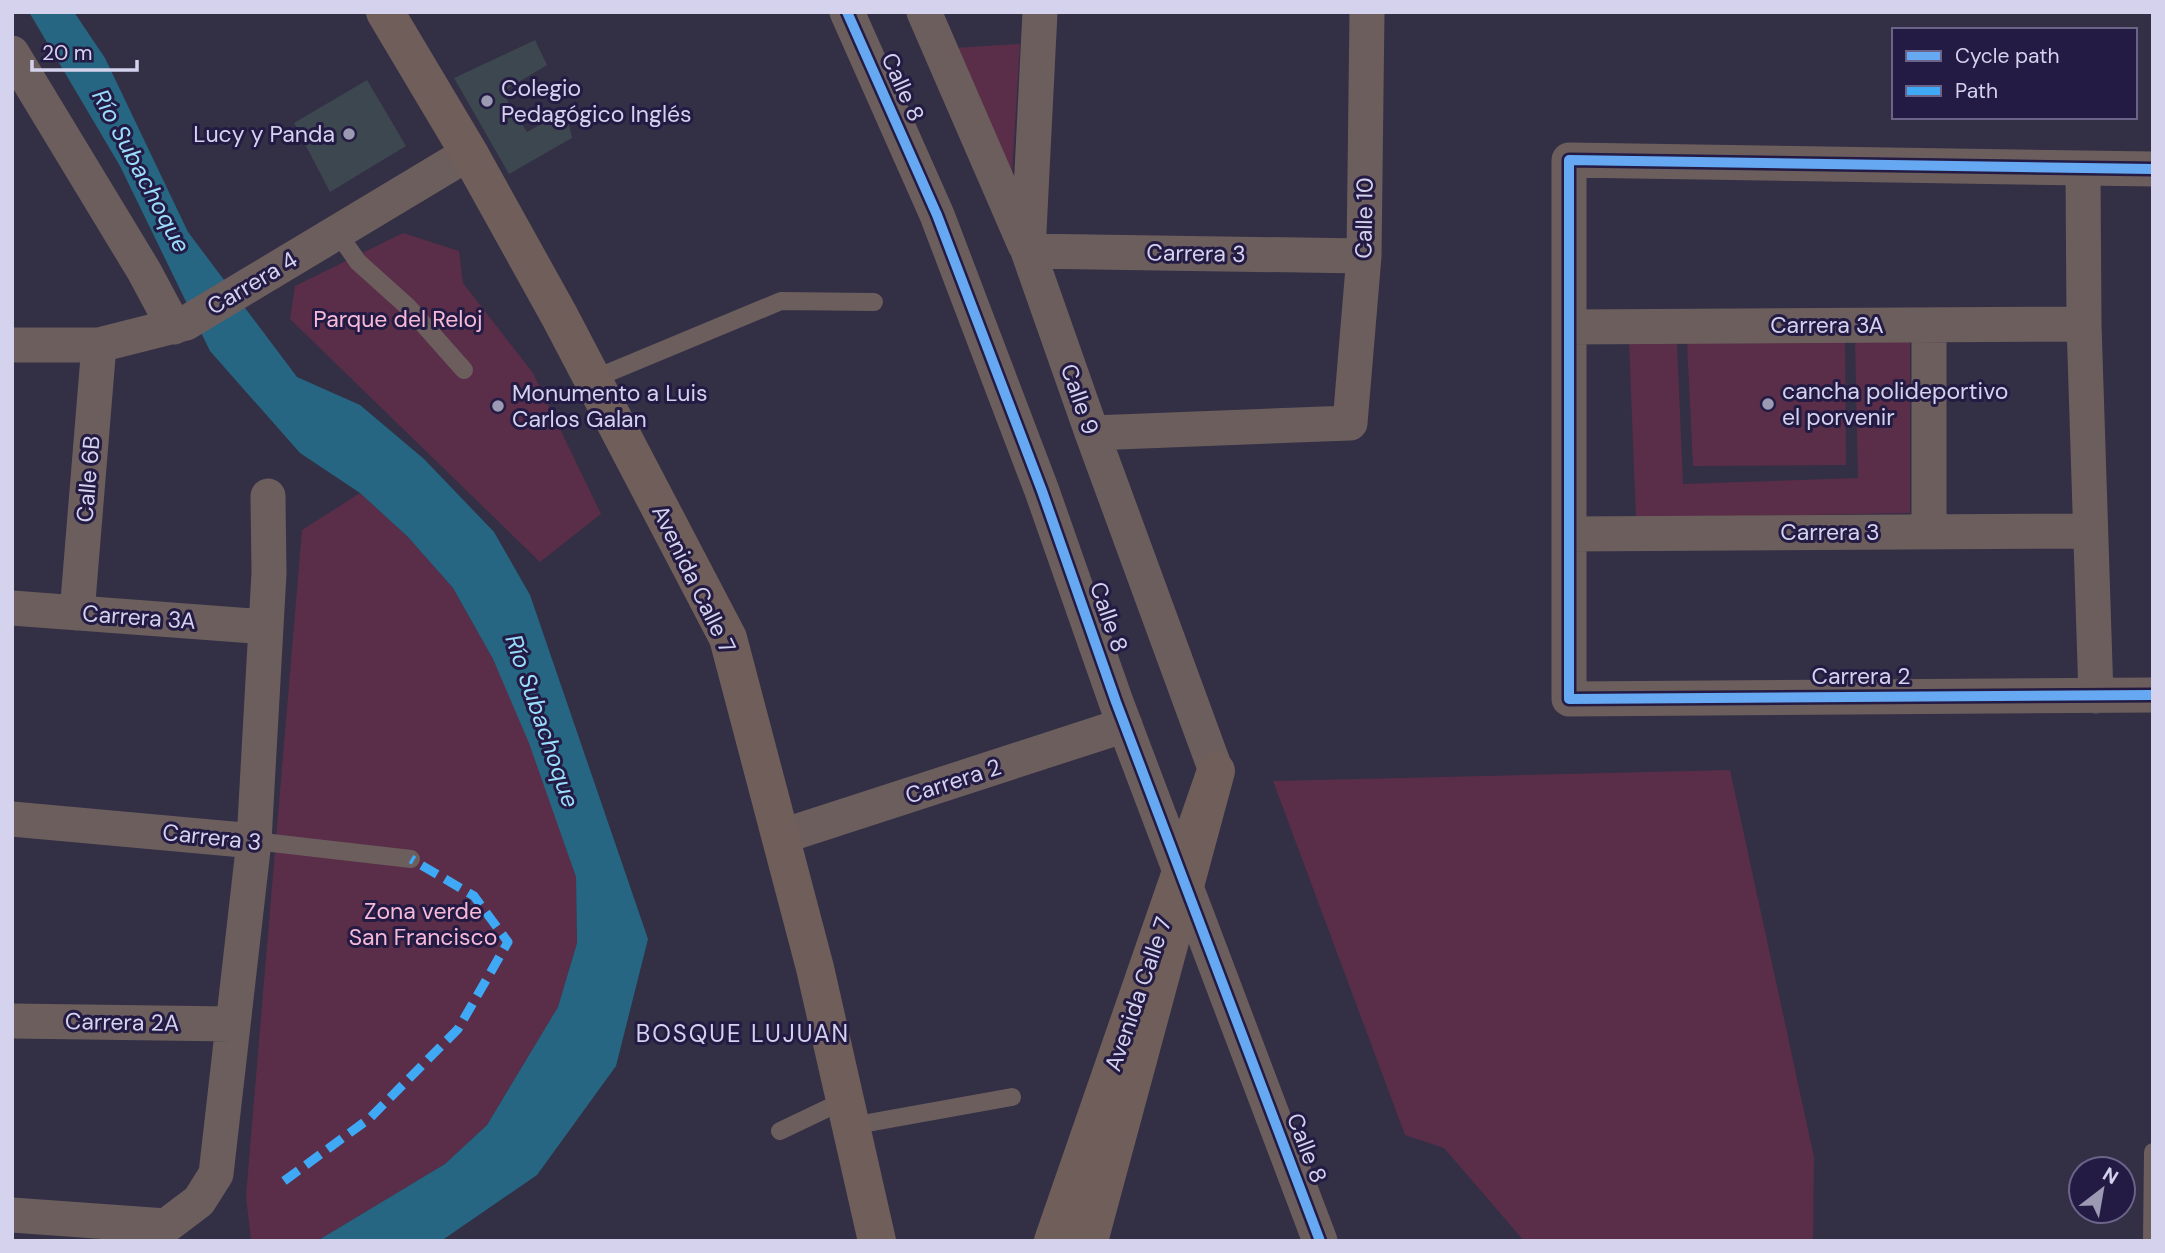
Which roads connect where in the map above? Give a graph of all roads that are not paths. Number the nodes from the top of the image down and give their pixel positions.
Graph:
1 (385, 12) edge
2 (847, 12) edge
3 (924, 12) edge
4 (1040, 12) edge
5 (1367, 12) edge
6 (12, 53) edge
7 (470, 153) junction
8 (2083, 169) junction
9 (2153, 169) edge
10 (337, 232) junction
11 (1028, 251) junction
12 (1364, 256) junction
13 (874, 302) dead end
14 (2084, 324) junction
15 (180, 325) junction
16 (1929, 325) junction
17 (1569, 327) junction
18 (12, 345) edge
19 (99, 345) junction
20 (464, 370) dead end
21 (591, 380) junction
22 (1092, 433) junction
23 (268, 496) dead end
24 (2091, 531) junction
25 (1929, 532) junction
26 (1569, 534) junction
27 (12, 608) edge
28 (77, 612) junction
29 (266, 627) junction
30 (2153, 695) edge
31 (2096, 696) junction
32 (1125, 724) junction
33 (1216, 771) junction
34 (12, 818) edge
35 (780, 837) junction
36 (254, 841) junction
37 (411, 859) dead end
38 (12, 1021) edge
39 (232, 1024) junction
40 (1012, 1097) dead end
41 (848, 1113) junction
42 (780, 1131) dead end
43 (2153, 1152) edge
44 (12, 1215) edge
45 (2152, 1229) edge
46 (877, 1241) edge
47 (1053, 1241) edge
48 (1088, 1241) edge
49 (1320, 1241) edge

1 - 7 main road, Avenida Calle 7
2 - 32 street, Calle 8
3 - 11 street
4 - 11 street, Calle 9
5 - 12 street, Calle 10
6 - 15 street
7 - 10 street, Carrera 4
7 - 21 main road, Avenida Calle 7
8 - 9 street
8 - 14 street
8 - 17 street
10 - 15 street, Carrera 4
10 - 20 lane
11 - 12 street, Carrera 3
11 - 22 street, Calle 9
12 - 22 street, Calle 10
13 - 21 lane
14 - 16 street, Carrera 3A
14 - 24 street
15 - 19 street, Carrera 4
16 - 17 street, Carrera 3A
16 - 25 street
17 - 26 street
18 - 19 street, Carrera 4
19 - 28 street, Calle 6B
21 - 35 main road, Avenida Calle 7
22 - 33 street, Calle 9
23 - 29 street
24 - 25 street, Carrera 3
24 - 31 street
25 - 26 street, Carrera 3
26 - 31 street, Carrera 2
27 - 28 street, Carrera 3A
28 - 29 street, Carrera 3A
29 - 36 street
30 - 31 street, Carrera 2
32 - 35 street, Carrera 2
32 - 49 street, Calle 8
33 - 47 main road, Avenida Calle 7
33 - 48 main road, Avenida Calle 7
34 - 36 street, Carrera 3
35 - 41 main road, Avenida Calle 7
36 - 37 lane, Carrera 3
36 - 39 street
38 - 39 street, Carrera 2A
39 - 44 street
40 - 41 lane
41 - 42 lane
41 - 46 main road, Avenida Calle 7
43 - 45 lane

